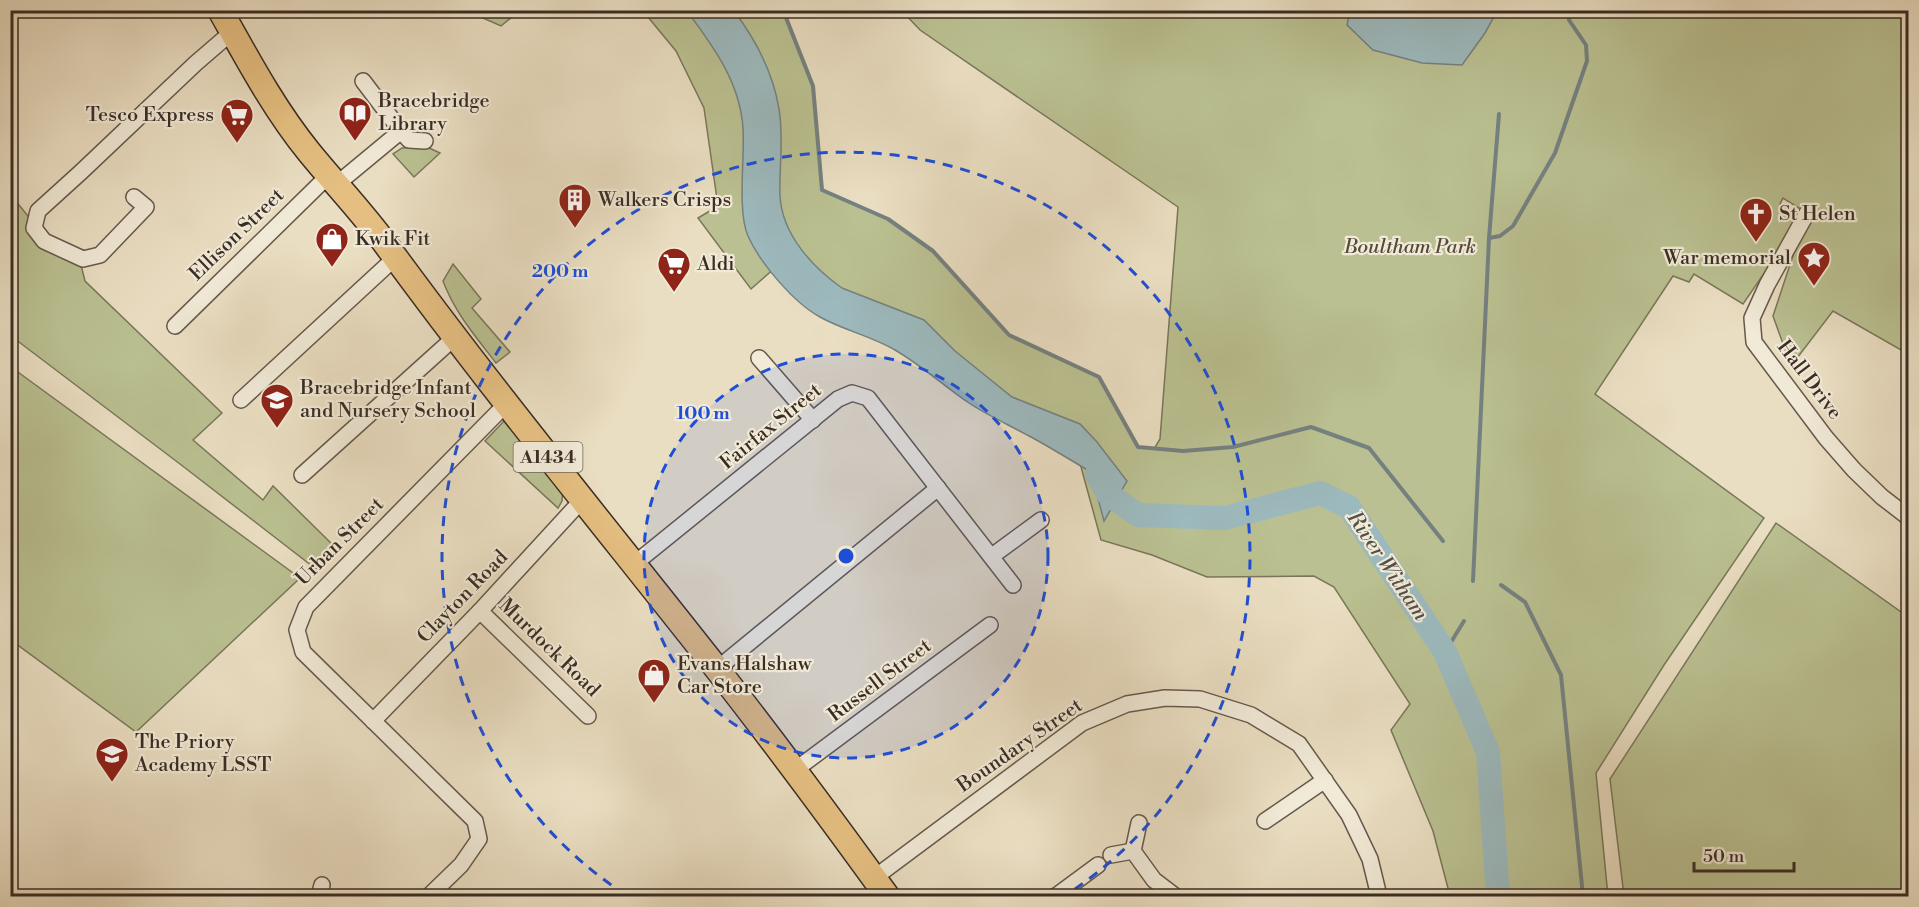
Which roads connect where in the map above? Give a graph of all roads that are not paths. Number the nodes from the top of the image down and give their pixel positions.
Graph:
1 (220, 10) edge
2 (232, 32) junction
3 (363, 81) dead end
4 (401, 130) junction
5 (425, 141) dead end
6 (333, 180) junction
7 (134, 196) dead end
8 (1807, 213) dead end
9 (395, 258) junction
10 (175, 326) dead end
11 (454, 338) junction
12 (759, 358) dead end
13 (241, 400) dead end
14 (506, 404) junction
15 (813, 420) junction
16 (302, 475) dead end
17 (938, 488) junction
18 (582, 500) junction
19 (1908, 517) edge
20 (1041, 520) dead end
21 (992, 556) junction
22 (633, 565) junction
23 (1013, 585) dead end
24 (480, 611) junction
25 (990, 625) dead end
26 (717, 669) junction
27 (588, 716) dead end
28 (373, 721) junction
29 (795, 770) junction
30 (1325, 780) junction
31 (1265, 821) dead end
32 (1139, 823) dead end
33 (1133, 851) junction
34 (1111, 855) dead end
35 (1098, 865) dead end
36 (881, 887) edge
37 (429, 897) edge
38 (1056, 897) edge
39 (1175, 897) edge
40 (1379, 897) edge

1 - 2 main road, A1434
2 - 6 main road, A1434
2 - 7 street
3 - 4 street
4 - 5 street
4 - 6 street, Ellison Street
6 - 9 main road, A1434
6 - 10 street, Ellison Street
8 - 19 street, Hall Drive
9 - 11 main road, A1434
9 - 13 street
11 - 14 main road, A1434
11 - 16 street
12 - 15 street
14 - 18 main road, A1434
14 - 28 street, Urban Street
15 - 17 street, Fairfax Street
15 - 22 street, Fairfax Street
17 - 21 street, Fairfax Street
17 - 26 street
18 - 22 main road, A1434
18 - 24 street, Clayton Road
20 - 21 street
21 - 23 street, Fairfax Street
22 - 26 main road, A1434
24 - 27 street, Murdock Road
24 - 28 street, Clayton Road
25 - 29 street, Russell Street
26 - 29 main road, A1434
28 - 37 street, Urban Street
29 - 36 main road, A1434
30 - 31 street
30 - 36 street, Boundary Street
30 - 40 street, Boundary Street
32 - 33 street
33 - 34 street
33 - 39 street
35 - 38 street

